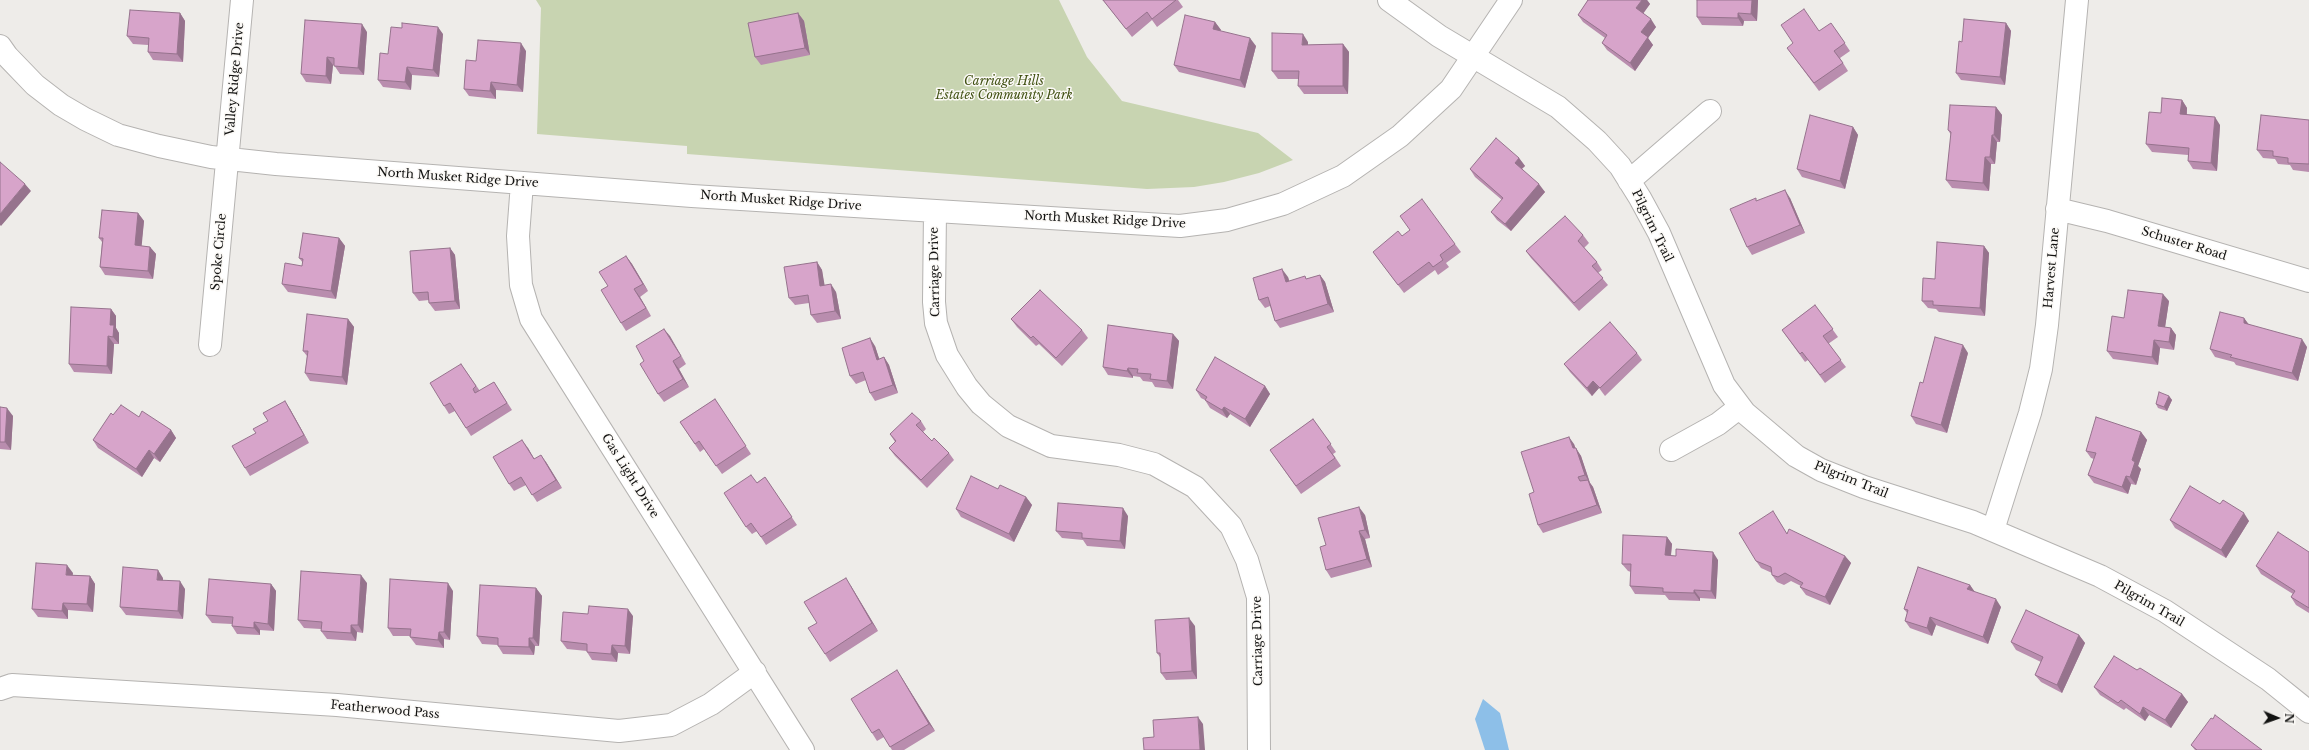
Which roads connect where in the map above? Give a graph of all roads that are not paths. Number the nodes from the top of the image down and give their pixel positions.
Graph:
1 (242, 0) edge
2 (1389, 0) edge
3 (1511, 0) edge
4 (2077, 0) edge
5 (2, 54) edge
6 (1474, 55) junction
7 (1710, 111) dead end
8 (228, 159) junction
9 (1629, 181) junction
10 (522, 183) junction
11 (2057, 209) junction
12 (935, 212) junction
13 (2309, 281) edge
14 (210, 345) dead end
15 (1740, 407) junction
16 (1670, 450) dead end
17 (1993, 530) junction
18 (755, 672) junction
19 (0, 689) edge
20 (2309, 712) edge
21 (803, 750) edge
22 (1259, 750) edge

1 - 8 street, Valley Ridge Drive
2 - 6 street, Pilgrim Trail
3 - 6 street, North Musket Ridge Drive
4 - 11 street, Harvest Lane
5 - 8 street, North Musket Ridge Drive
6 - 9 street, Pilgrim Trail
6 - 12 street, North Musket Ridge Drive
7 - 9 street
8 - 10 street, North Musket Ridge Drive
8 - 14 street, Spoke Circle
9 - 15 street, Pilgrim Trail
10 - 12 street, North Musket Ridge Drive
10 - 18 street, Gas Light Drive
11 - 13 street, Schuster Road
11 - 17 street, Harvest Lane
12 - 22 street, Carriage Drive
15 - 16 street
15 - 17 street, Pilgrim Trail
17 - 20 street, Pilgrim Trail
18 - 19 street, Featherwood Pass
18 - 21 street, Gas Light Drive

